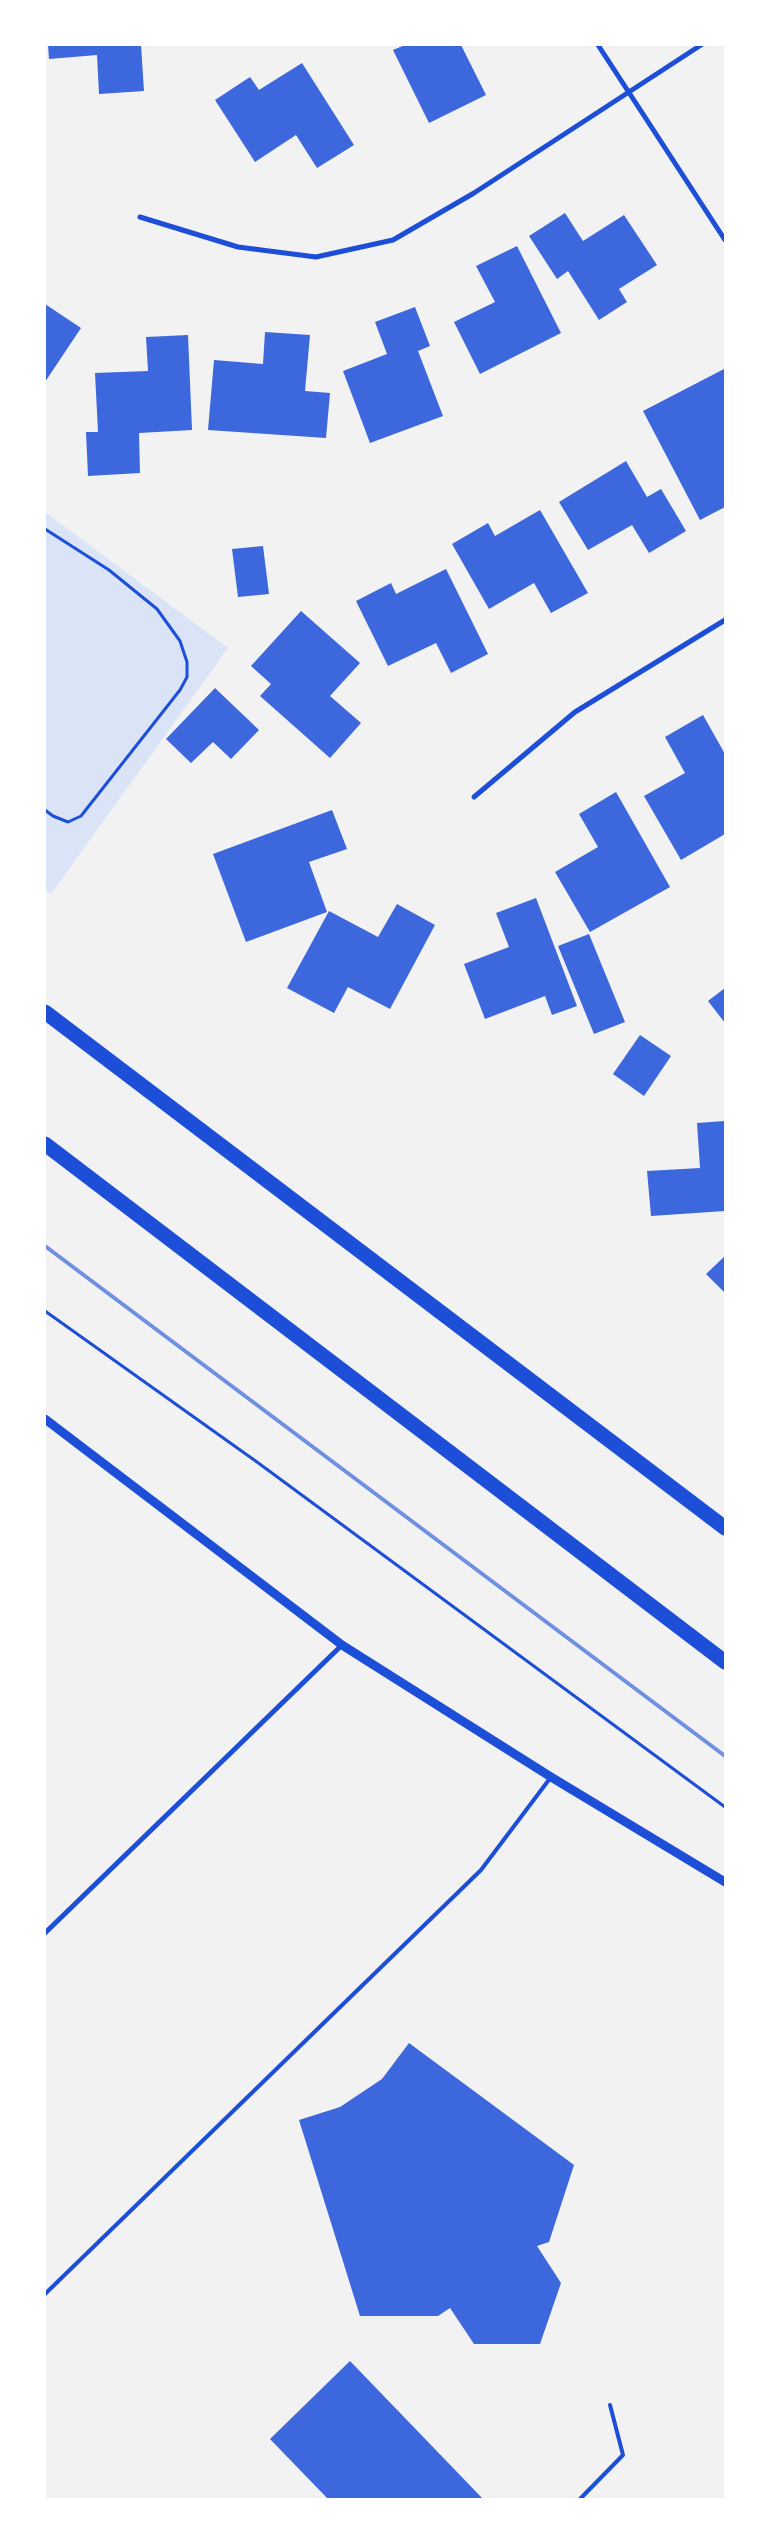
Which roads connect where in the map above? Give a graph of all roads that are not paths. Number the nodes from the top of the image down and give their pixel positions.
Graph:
1 (598, 45) edge
2 (701, 45) edge
3 (627, 92) junction
4 (140, 216) dead end
5 (725, 240) edge
6 (725, 620) edge
7 (474, 797) dead end
8 (45, 1012) edge
9 (45, 1144) edge
10 (45, 1420) edge
11 (725, 1528) edge
12 (342, 1645) junction
13 (725, 1662) edge
14 (551, 1777) junction
15 (725, 1882) edge
16 (45, 1933) edge
17 (45, 2294) edge
18 (610, 2405) dead end
19 (580, 2499) edge

1 - 3 street
2 - 3 street
3 - 4 street
3 - 5 street
6 - 7 street
8 - 11 highway
9 - 13 highway
10 - 12 street
12 - 14 street
12 - 16 street
14 - 15 street
14 - 17 lane
18 - 19 lane

